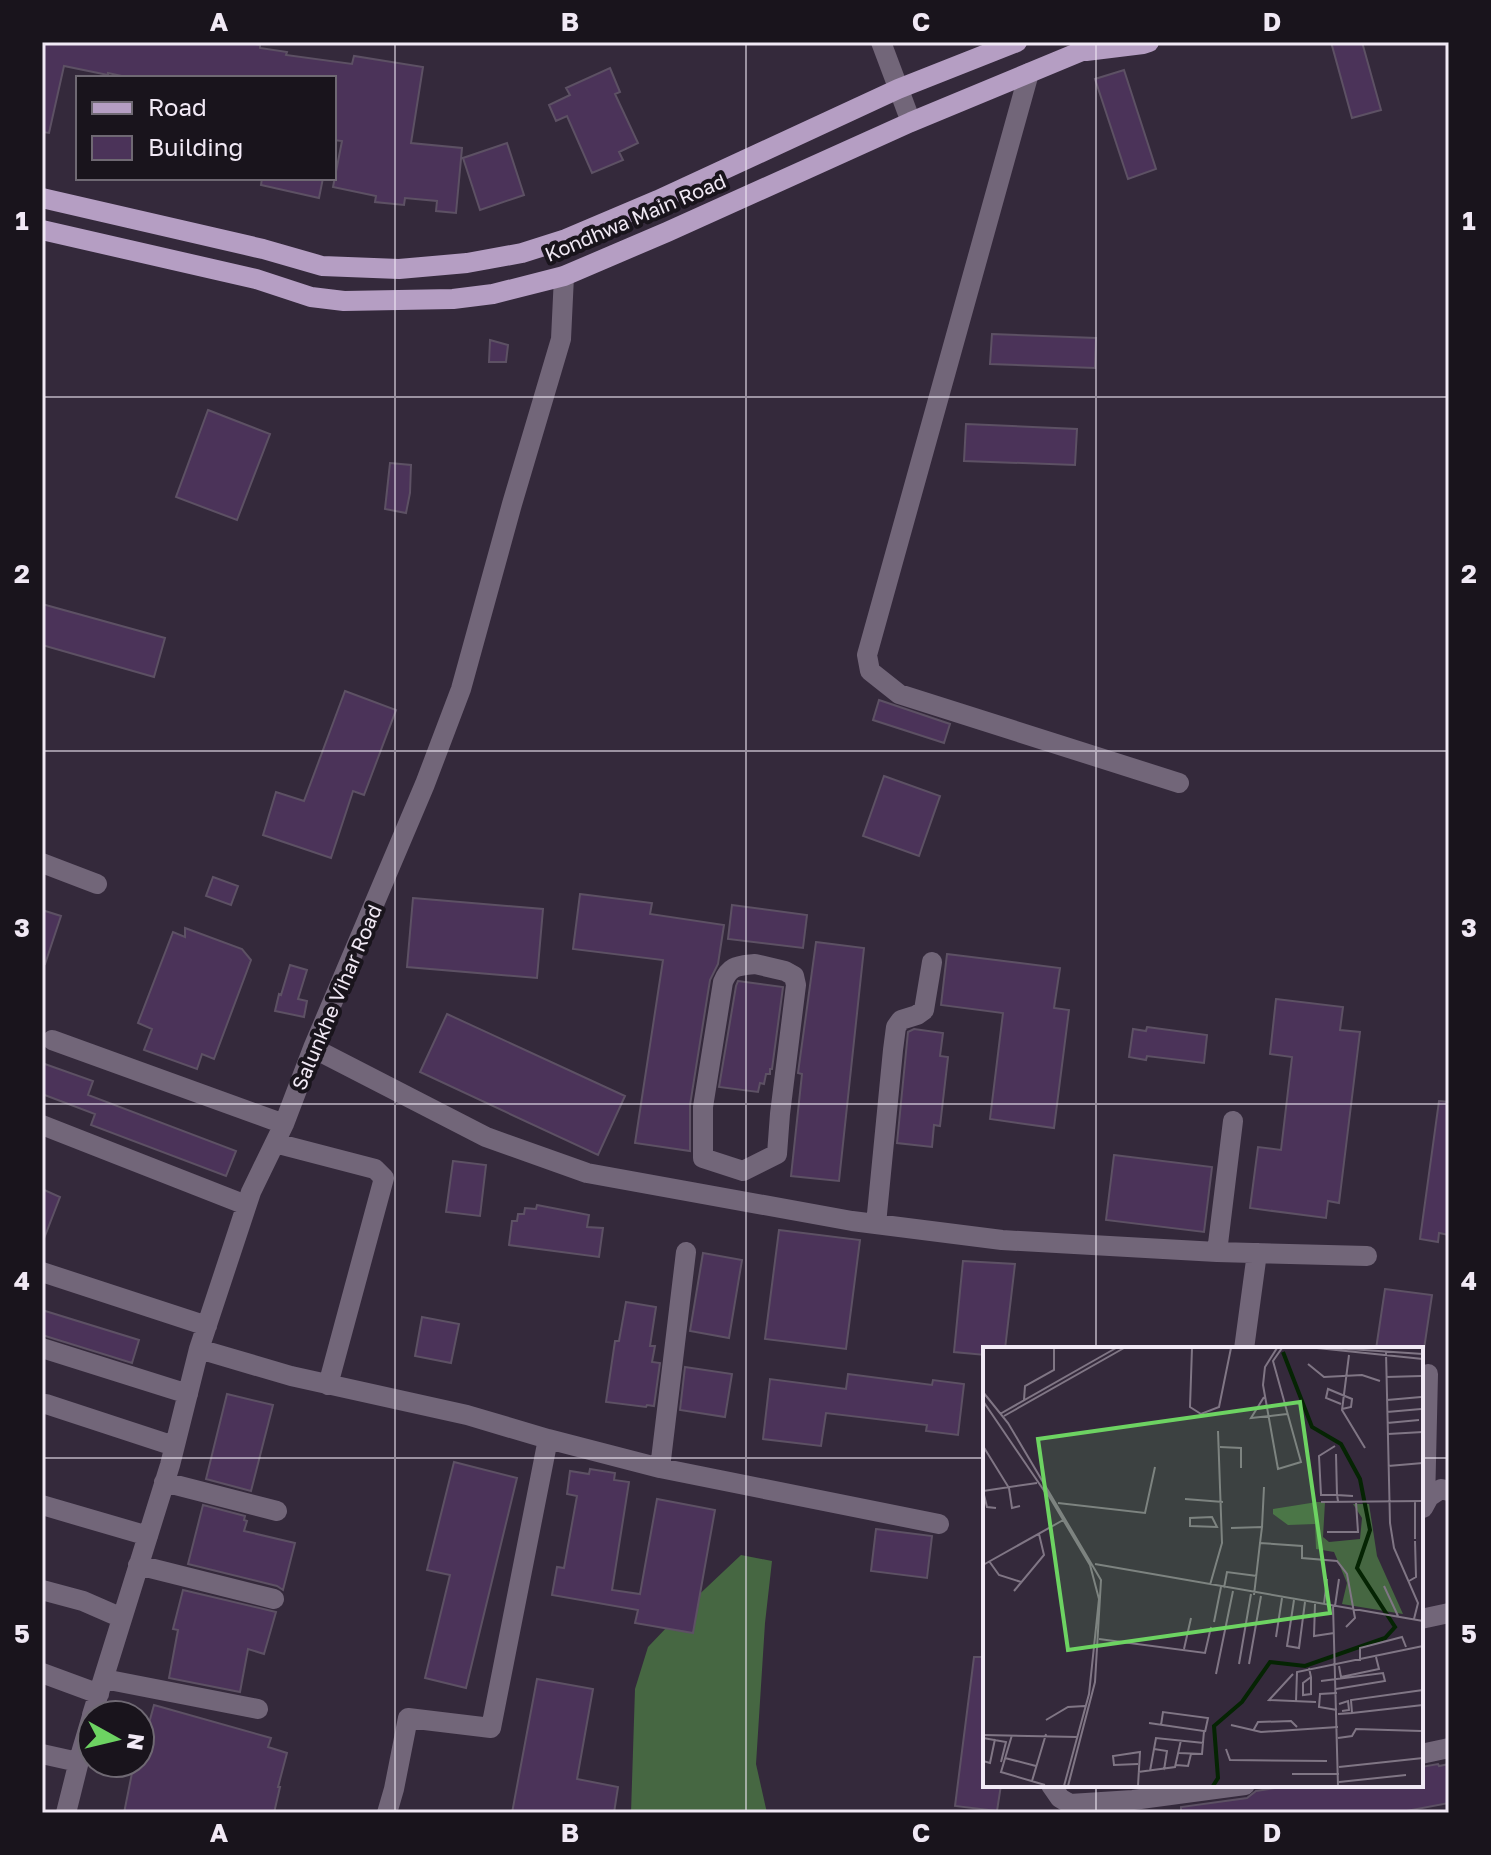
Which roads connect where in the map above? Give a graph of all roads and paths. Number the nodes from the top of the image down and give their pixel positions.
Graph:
1 (881, 42) edge
2 (1017, 42) edge
3 (1149, 42) edge
4 (1090, 47) edge
5 (1029, 73) junction
6 (898, 89) junction
7 (911, 122) junction
8 (42, 198) edge
9 (42, 231) edge
10 (296, 260) junction
11 (564, 276) junction
12 (289, 290) junction
13 (1179, 783) dead end
14 (42, 863) edge
15 (97, 884) dead end
16 (932, 962) dead end
17 (52, 1040) dead end
18 (313, 1048) junction
19 (1233, 1121) dead end
20 (42, 1125) edge
21 (280, 1133) junction
22 (743, 1171) junction
23 (741, 1201) junction
24 (246, 1205) junction
25 (876, 1224) junction
26 (686, 1252) dead end
27 (1217, 1252) junction
28 (1257, 1253) junction
29 (1367, 1256) dead end
30 (42, 1272) edge
31 (207, 1326) junction
32 (1244, 1347) edge
33 (42, 1348) edge
34 (199, 1349) junction
35 (1428, 1374) dead end
36 (328, 1385) junction
37 (188, 1394) junction
38 (46, 1404) dead end
39 (548, 1439) junction
40 (174, 1446) junction
41 (660, 1468) junction
42 (164, 1482) junction
43 (1449, 1491) edge
44 (42, 1505) edge
45 (1423, 1510) edge
46 (277, 1511) dead end
47 (939, 1524) dead end
48 (148, 1536) junction
49 (138, 1565) junction
50 (42, 1590) edge
51 (274, 1599) dead end
52 (1449, 1613) edge
53 (122, 1618) junction
54 (1423, 1619) edge
55 (42, 1673) edge
56 (101, 1686) junction
57 (97, 1699) edge
58 (258, 1709) dead end
59 (1449, 1748) edge
60 (1423, 1751) edge
61 (42, 1754) edge
62 (76, 1762) edge
63 (76, 1770) edge
64 (1052, 1787) edge
65 (1230, 1787) edge
66 (66, 1813) edge
67 (387, 1813) edge

1 - 6 street
2 - 6 main road, Kondhwa Main Road
3 - 4 main road, Kondhwa Main Road
4 - 5 main road, Kondhwa Main Road
5 - 7 main road, Kondhwa Main Road
5 - 13 street
6 - 7 street
6 - 10 main road, Kondhwa Main Road
7 - 11 main road, Kondhwa Main Road
8 - 10 main road, Kondhwa Main Road
9 - 12 main road, Kondhwa Main Road
10 - 12 main road
11 - 12 main road, Kondhwa Main Road
11 - 18 street, Salunkhe Vihar Road
14 - 15 street
16 - 25 street
17 - 21 street
18 - 21 street, Salunkhe Vihar Road
18 - 23 street
19 - 27 street
20 - 24 street
21 - 24 street, Salunkhe Vihar Road
21 - 36 street
22 - 22 street
22 - 23 street
23 - 25 street
24 - 31 street, Salunkhe Vihar Road
25 - 27 street
26 - 41 street
27 - 28 street
28 - 29 street
28 - 32 street
30 - 31 street
31 - 34 street, Salunkhe Vihar Road
33 - 37 street
34 - 36 street
34 - 37 street, Salunkhe Vihar Road
35 - 45 street
36 - 39 street
37 - 40 street, Salunkhe Vihar Road
38 - 40 street
39 - 41 street
39 - 67 street
40 - 42 street, Salunkhe Vihar Road
41 - 47 street
42 - 46 street
42 - 48 street, Salunkhe Vihar Road
43 - 45 street
44 - 48 street
48 - 49 street, Salunkhe Vihar Road
49 - 51 street
49 - 53 street, Salunkhe Vihar Road
50 - 53 street
52 - 54 street
53 - 56 street, Salunkhe Vihar Road
55 - 56 street
56 - 57 street, Salunkhe Vihar Road
56 - 58 street
59 - 60 street
61 - 62 street
63 - 66 street, Salunkhe Vihar Road
64 - 65 street

